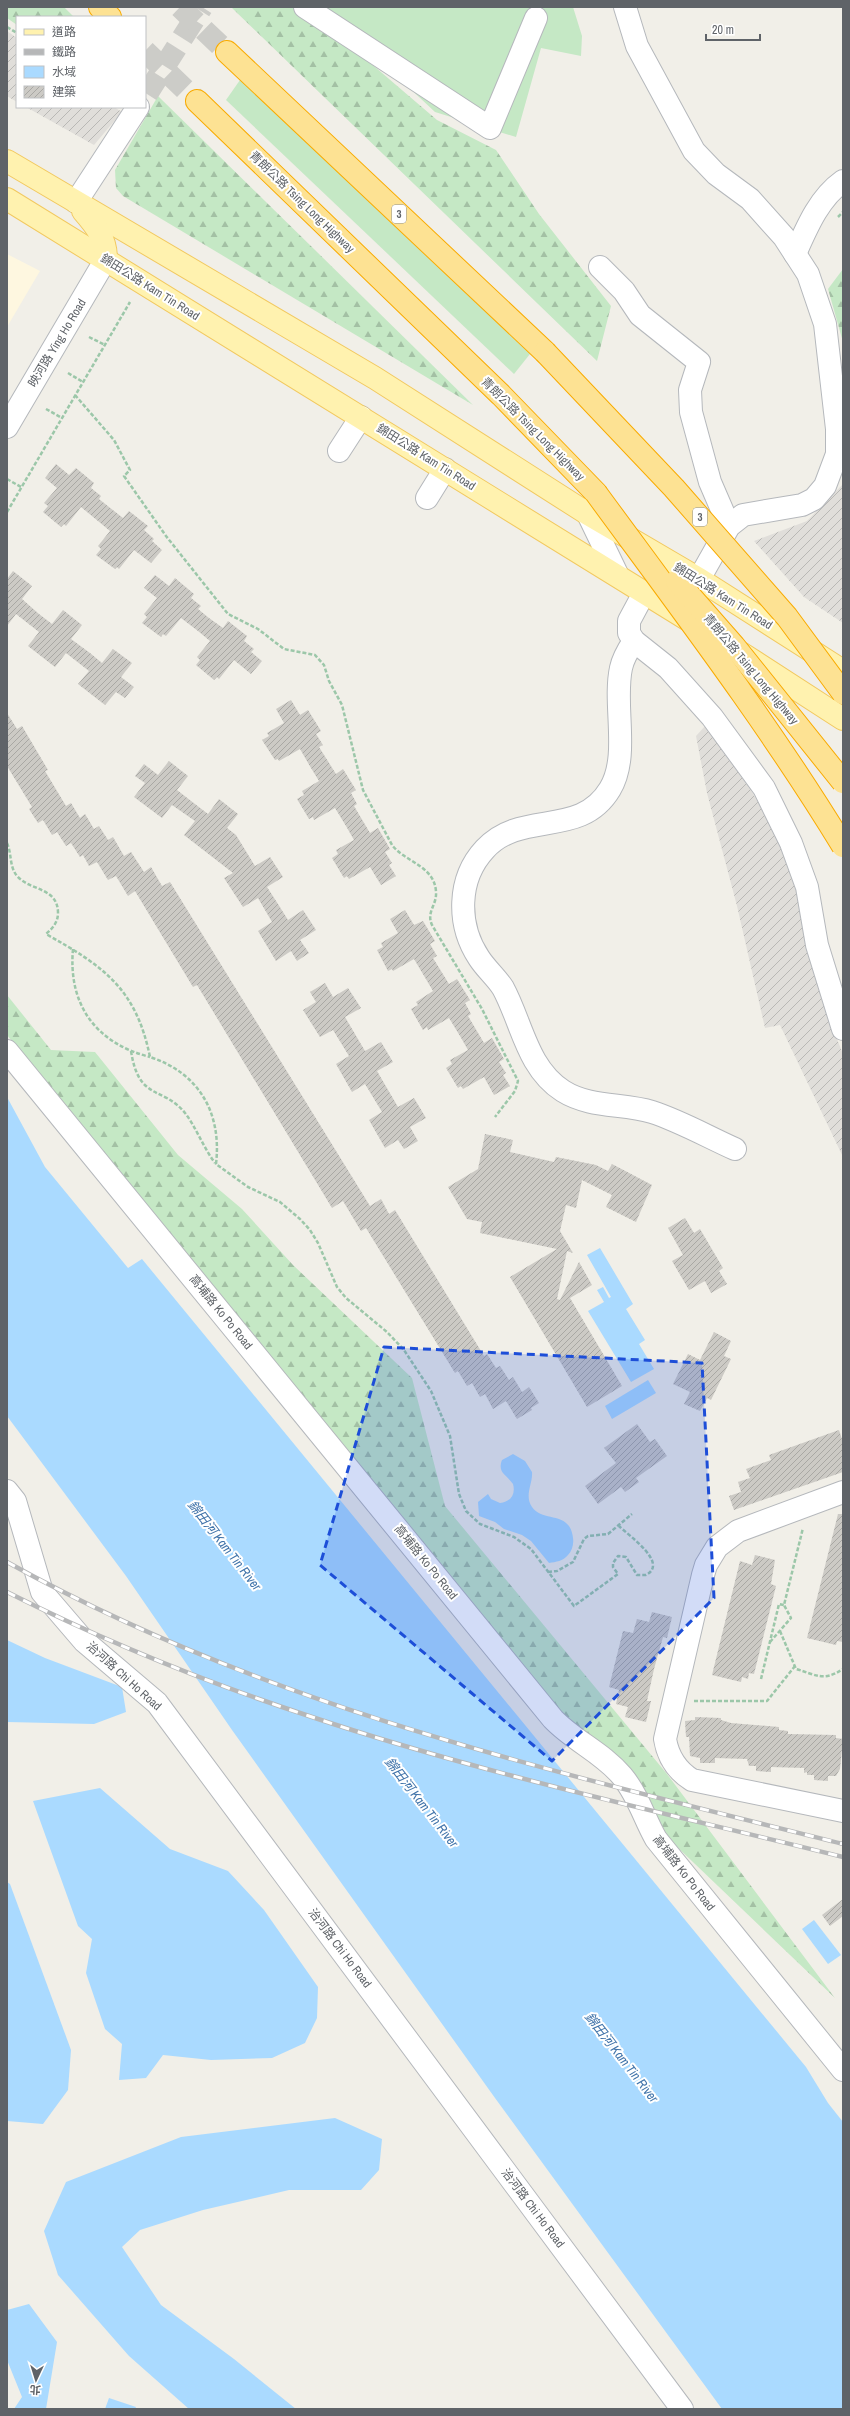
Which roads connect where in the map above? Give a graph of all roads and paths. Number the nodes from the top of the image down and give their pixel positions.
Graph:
1 (100, 7) edge
2 (305, 7) edge
3 (625, 7) edge
4 (109, 16) edge
5 (536, 18) dead end
6 (7, 27) edge
7 (16, 32) edge
8 (227, 52) tunnel mouth
9 (197, 101) tunnel mouth
10 (137, 108) edge
11 (7, 161) edge
12 (843, 181) edge
13 (7, 199) edge
14 (76, 202) junction
15 (795, 254) junction
16 (106, 259) junction
17 (600, 268) dead end
18 (130, 302) dead end
19 (89, 336) dead end
20 (105, 345) junction
21 (68, 373) dead end
22 (83, 382) junction
23 (75, 395) junction
24 (46, 409) dead end
25 (361, 417) junction
26 (62, 418) junction
27 (7, 427) edge
28 (339, 451) dead end
29 (445, 469) junction
30 (7, 479) edge
31 (21, 487) junction
32 (596, 493) junction
33 (426, 498) dead end
34 (7, 512) edge
35 (588, 514) junction
36 (729, 526) junction
37 (617, 574) junction
38 (699, 579) junction
39 (644, 593) junction
40 (634, 641) junction
41 (843, 671) edge
42 (843, 693) edge
43 (843, 719) edge
44 (843, 782) edge
45 (7, 843) edge
46 (843, 846) edge
47 (73, 949) junction
48 (843, 1029) edge
49 (7, 1051) edge
50 (131, 1051) junction
51 (150, 1056) junction
52 (495, 1117) dead end
53 (735, 1149) dead end
54 (216, 1164) junction
55 (7, 1491) edge
56 (843, 1492) edge
57 (632, 1514) dead end
58 (805, 1520) dead end
59 (619, 1526) junction
60 (548, 1572) junction
61 (784, 1605) junction
62 (780, 1631) junction
63 (770, 1642) junction
64 (795, 1666) junction
65 (843, 1669) edge
66 (761, 1680) dead end
67 (686, 1701) dead end
68 (843, 1811) edge
69 (843, 2070) edge
70 (682, 2409) edge

1 - 4 highway
2 - 5 street
3 - 15 street
6 - 7 path
8 - 42 highway, 3, bridge
9 - 32 highway, 青朗公路 Tsing Long Highway
10 - 14 street
11 - 14 main road, 錦田公路 Kam Tin Road
12 - 15 street
13 - 16 main road, 錦田公路 Kam Tin Road
14 - 16 main road
14 - 35 main road, 錦田公路 Kam Tin Road
15 - 36 street
16 - 25 main road, 錦田公路 Kam Tin Road
16 - 27 street, 映河路 Ying Ho Road
17 - 36 street
18 - 20 path
19 - 20 path
20 - 22 path
21 - 22 path
22 - 23 path
23 - 26 path
23 - 52 path
24 - 26 path
25 - 28 street
25 - 29 main road, 錦田公路 Kam Tin Road
26 - 31 path
29 - 33 street
29 - 37 main road, 錦田公路 Kam Tin Road
30 - 31 path
31 - 34 path
32 - 44 highway, 青朗公路 Tsing Long Highway, bridge
32 - 46 highway, bridge
35 - 37 street
35 - 38 main road, 錦田公路 Kam Tin Road
36 - 38 street
37 - 39 main road, 錦田公路 Kam Tin Road
38 - 41 main road, 錦田公路 Kam Tin Road
39 - 40 street
39 - 43 main road, 錦田公路 Kam Tin Road
40 - 48 street
40 - 53 street
45 - 47 path
47 - 50 path
47 - 51 path
49 - 69 street, 高埔路 Ko Po Road
50 - 51 path
50 - 54 path
51 - 54 path
54 - 60 path
55 - 70 street, 治河路 Chi Ho Road
56 - 68 street
57 - 59 path
58 - 61 path
59 - 60 path
59 - 60 path
61 - 62 path
61 - 63 path
62 - 63 path
62 - 64 path
63 - 66 path
64 - 65 path
64 - 67 path

